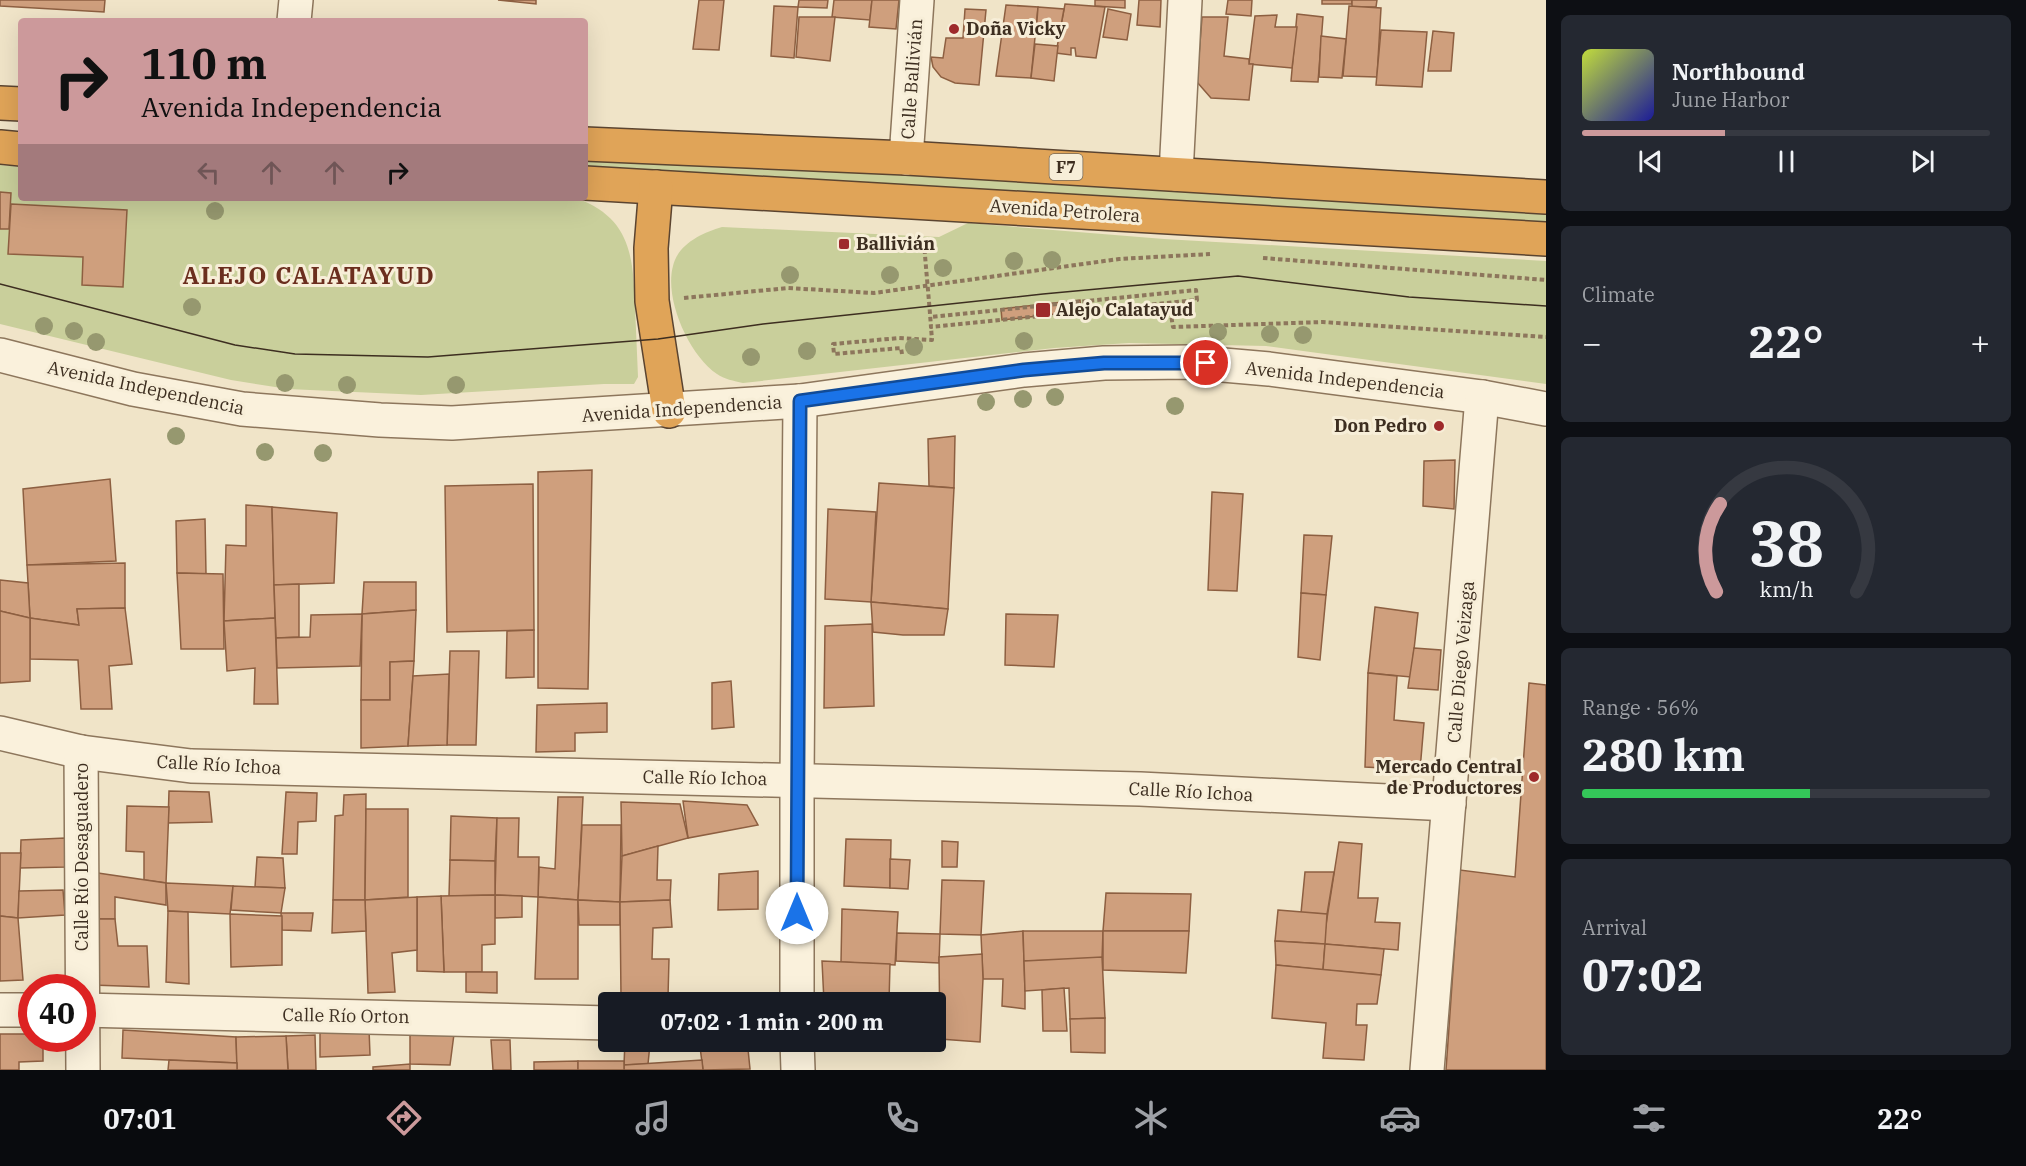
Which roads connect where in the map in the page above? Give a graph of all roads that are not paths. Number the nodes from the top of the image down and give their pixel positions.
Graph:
1 (297, 0) edge
2 (917, 0) edge
3 (1185, 0) edge
4 (294, 18) edge
5 (0, 103) edge
6 (18, 104) edge
7 (588, 144) edge
8 (0, 147) edge
9 (18, 148) edge
10 (906, 158) junction
11 (1176, 174) junction
12 (588, 183) edge
13 (656, 187) junction
14 (1546, 197) edge
15 (1546, 239) edge
16 (0, 355) edge
17 (1482, 397) junction
18 (800, 401) junction
19 (1546, 409) edge
20 (669, 411) junction
21 (0, 734) edge
22 (81, 752) junction
23 (797, 780) junction
24 (1449, 804) junction
25 (83, 974) edge
26 (797, 992) edge
27 (0, 1010) edge
28 (18, 1010) edge
29 (96, 1010) edge
30 (598, 1023) edge
31 (83, 1052) edge
32 (797, 1052) edge
33 (83, 1070) edge
34 (798, 1070) edge
35 (1427, 1070) edge

1 - 4 street
2 - 10 street, Calle Ballivián
3 - 11 street
5 - 6 highway
7 - 10 highway, F7
8 - 9 highway
10 - 11 highway, F7
11 - 14 highway, F7
12 - 13 highway, Avenida Petrolera
13 - 15 highway, Avenida Petrolera
13 - 20 highway
16 - 20 street, Avenida Independencia
17 - 18 street, Avenida Independencia
17 - 19 street, Avenida Independencia
17 - 24 street, Calle Diego Veizaga
18 - 20 street, Avenida Independencia
18 - 23 street
21 - 22 street, Calle Río Ichoa
22 - 23 street, Calle Río Ichoa
22 - 25 street, Calle Río Desaguadero
23 - 24 street, Calle Río Ichoa
23 - 26 street
24 - 35 street, Calle Diego Veizaga
27 - 28 street
29 - 30 street, Calle Río Orton
31 - 33 street, Calle Río Desaguadero
32 - 34 street

